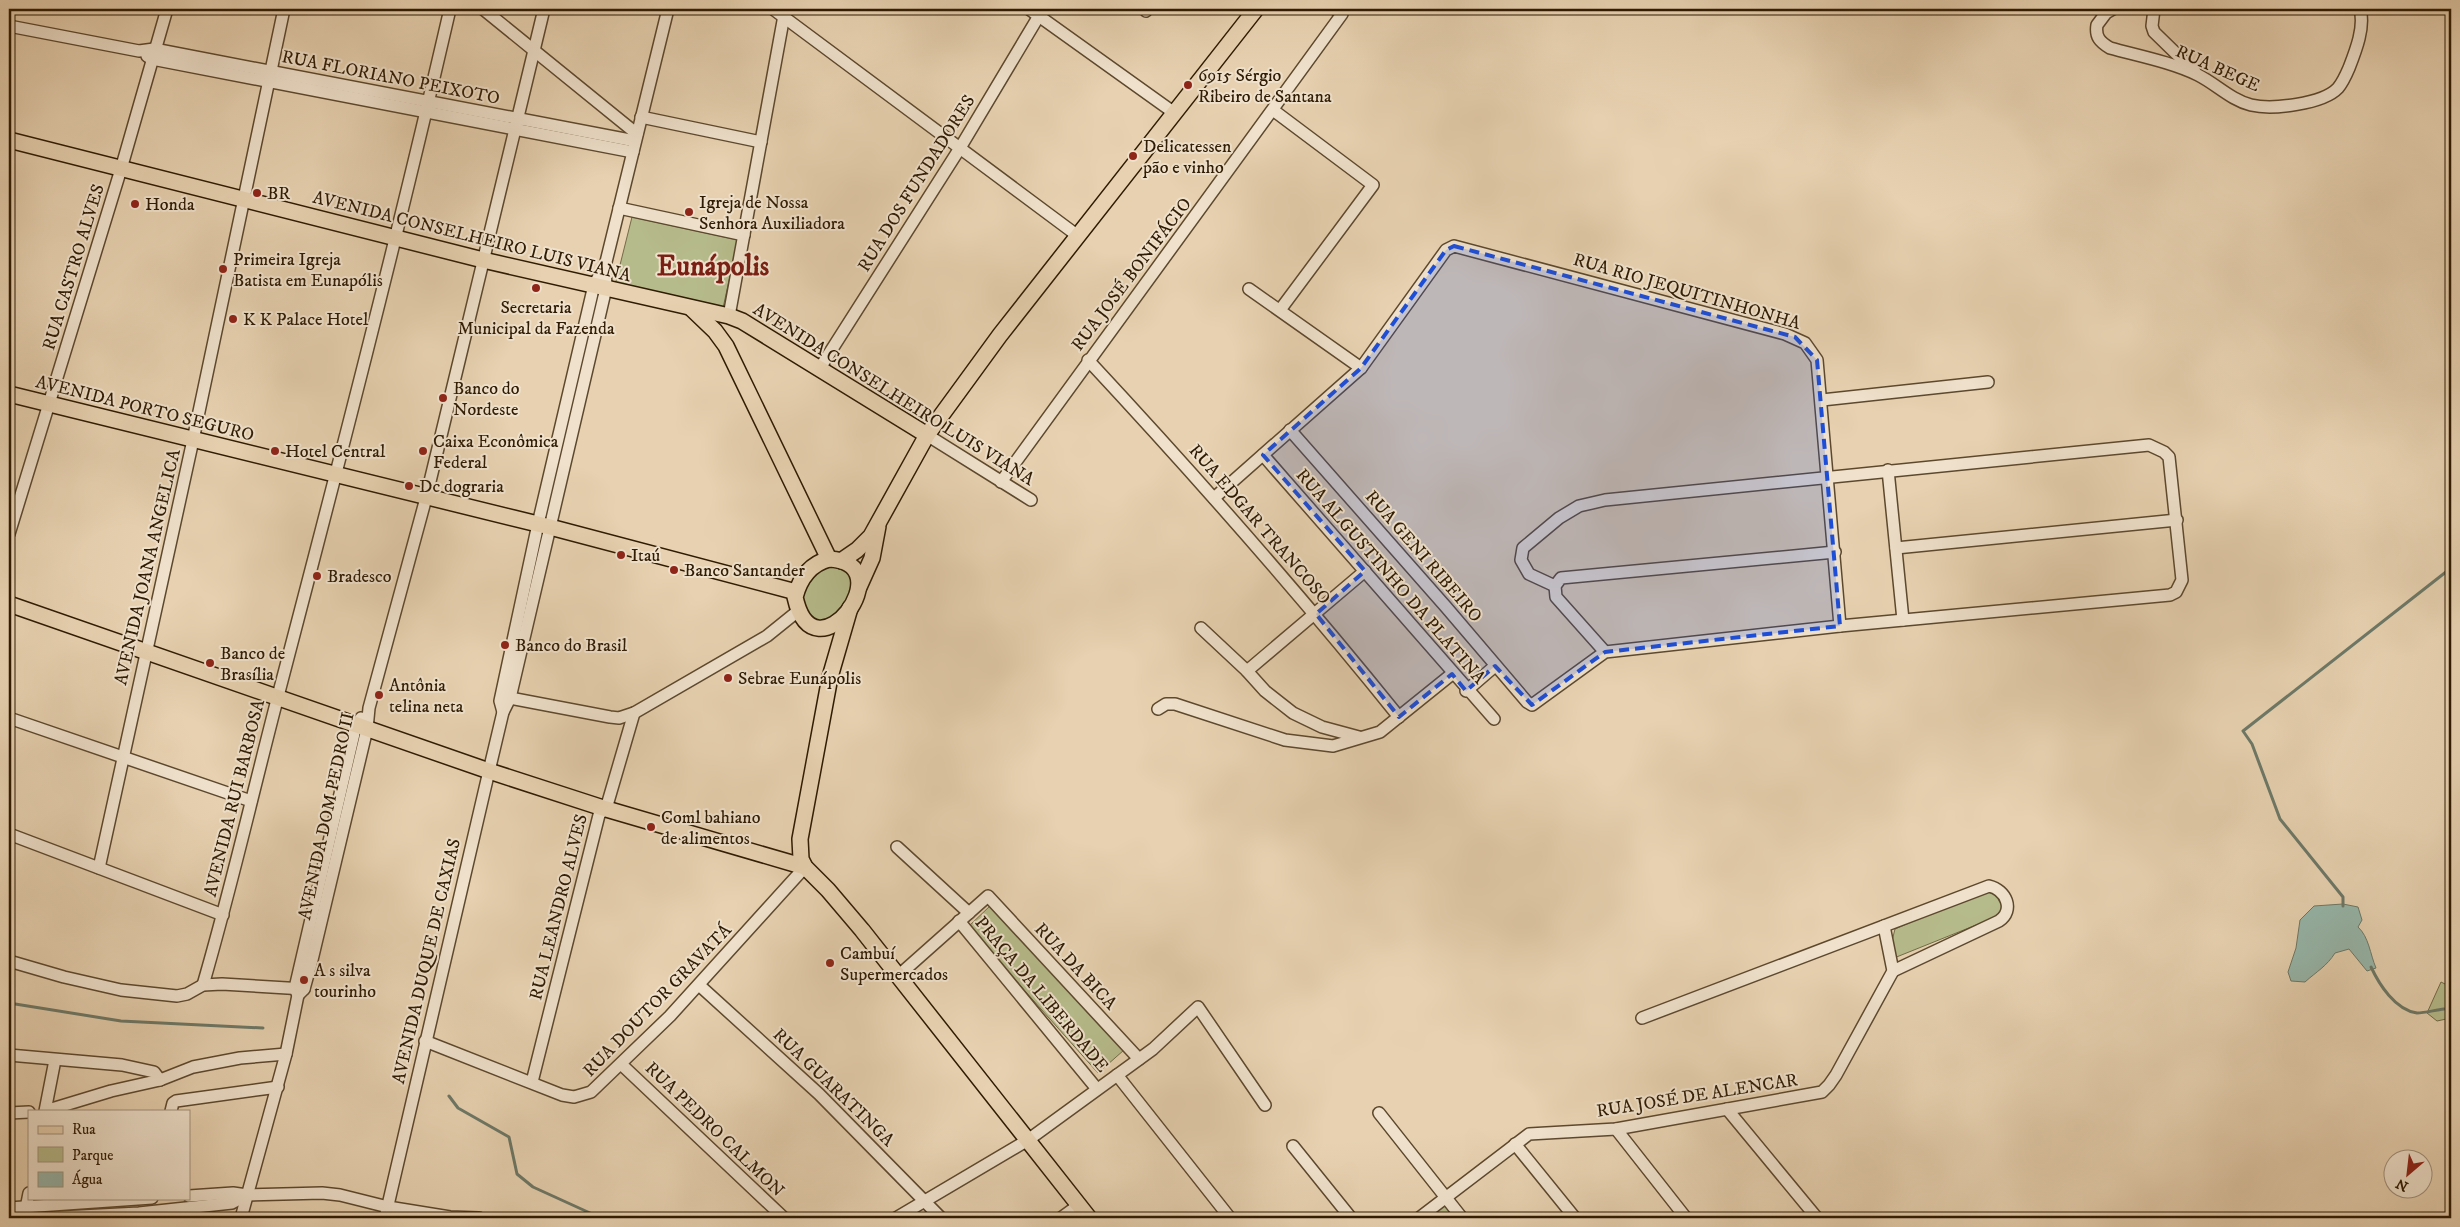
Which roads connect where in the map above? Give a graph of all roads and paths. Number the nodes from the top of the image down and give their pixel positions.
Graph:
1 (167, 9) edge
2 (284, 9) edge
3 (450, 9) edge
4 (483, 9) edge
5 (544, 9) edge
6 (668, 9) edge
7 (773, 9) edge
8 (1029, 9) edge
9 (1256, 9) edge
10 (2113, 9) edge
11 (2154, 9) edge
12 (2360, 9) edge
13 (1339, 11) edge
14 (1041, 12) edge
15 (784, 13) edge
16 (9, 26) edge
17 (533, 50) junction
18 (153, 54) junction
19 (2198, 75) junction
20 (270, 77) junction
21 (427, 106) junction
22 (1274, 110) junction
23 (1174, 112) junction
24 (641, 117) junction
25 (517, 124) junction
26 (9, 140) edge
27 (635, 142) junction
28 (761, 142) junction
29 (960, 148) junction
30 (121, 169) junction
31 (244, 200) junction
32 (619, 208) junction
33 (744, 235) junction
34 (394, 236) junction
35 (1078, 236) junction
36 (484, 260) junction
37 (600, 286) junction
38 (1249, 289) dead end
39 (691, 308) junction
40 (1280, 310) junction
41 (729, 316) junction
42 (726, 346) junction
43 (1088, 360) junction
44 (820, 368) junction
45 (1361, 368) junction
46 (1988, 382) dead end
47 (9, 394) edge
48 (1822, 400) junction
49 (50, 404) junction
50 (1290, 430) junction
51 (927, 436) junction
52 (193, 440) junction
53 (1263, 455) junction
54 (1888, 470) junction
55 (336, 475) junction
56 (1829, 475) junction
57 (1001, 482) junction
58 (426, 498) junction
59 (1214, 498) junction
60 (1032, 500) dead end
61 (2177, 520) junction
62 (878, 525) junction
63 (544, 526) junction
64 (9, 534) edge
65 (1896, 548) junction
66 (1834, 552) junction
67 (835, 560) junction
68 (1365, 571) junction
69 (1555, 586) junction
70 (859, 588) junction
71 (796, 592) junction
72 (9, 604) edge
73 (850, 608) junction
74 (798, 610) junction
75 (1316, 614) junction
76 (1904, 620) junction
77 (1840, 626) junction
78 (1201, 628) dead end
79 (826, 630) junction
80 (146, 651) junction
81 (1605, 652) junction
82 (1495, 666) junction
83 (1247, 670) junction
84 (1452, 674) junction
85 (830, 677) junction
86 (1466, 691) junction
87 (278, 697) junction
88 (504, 703) junction
89 (1158, 709) dead end
90 (634, 714) junction
91 (1399, 717) junction
92 (9, 718) edge
93 (1494, 719) dead end
94 (9, 722) edge
95 (362, 727) junction
96 (1359, 737) junction
97 (121, 758) junction
98 (488, 771) junction
99 (250, 804) junction
100 (603, 808) junction
101 (9, 834) edge
102 (897, 847) dead end
103 (804, 867) junction
104 (98, 868) junction
105 (969, 913) junction
106 (223, 915) junction
107 (959, 921) junction
108 (1884, 926) junction
109 (9, 961) edge
110 (1893, 971) junction
111 (898, 976) junction
112 (203, 984) junction
113 (699, 985) junction
114 (299, 991) junction
115 (1642, 1018) dead end
116 (425, 1041) junction
117 (286, 1054) junction
118 (9, 1055) edge
119 (1139, 1059) junction
120 (55, 1060) junction
121 (622, 1065) junction
122 (1117, 1075) junction
123 (160, 1080) junction
124 (532, 1082) junction
125 (278, 1087) junction
126 (1097, 1089) junction
127 (1265, 1105) dead end
128 (172, 1107) edge
129 (1727, 1109) junction
130 (46, 1110) edge
131 (49, 1110) edge
132 (9, 1112) edge
133 (28, 1112) edge
134 (1379, 1113) dead end
135 (1616, 1128) junction
136 (1028, 1140) junction
137 (1515, 1144) junction
138 (1293, 1146) dead end
139 (247, 1195) junction
140 (190, 1196) edge
141 (28, 1198) edge
142 (1446, 1198) junction
143 (135, 1200) edge
144 (143, 1200) edge
145 (925, 1201) junction
146 (1079, 1205) junction
147 (388, 1206) junction
148 (9, 1208) edge
149 (25, 1213) edge
150 (138, 1216) edge
151 (42, 1218) edge
152 (241, 1218) edge
153 (385, 1218) edge
154 (479, 1218) edge
155 (784, 1218) edge
156 (896, 1218) edge
157 (941, 1218) edge
158 (1061, 1218) edge
159 (1089, 1218) edge
160 (1230, 1218) edge
161 (1351, 1218) edge
162 (1419, 1218) edge
163 (1462, 1218) edge
164 (1575, 1218) edge
165 (1686, 1218) edge
166 (1817, 1218) edge

1 - 18 street, RUA CASTRO ALVES
2 - 20 street, AVENIDA JOANA ANGELICA
3 - 21 street, AVENIDA RUI BARBOSA
4 - 17 street
5 - 17 street, AVENIDA DOM PEDRO II
6 - 24 street, AVENIDA DUQUE DE CAXIAS
7 - 15 street
8 - 14 street
9 - 23 main road
10 - 19 street, RUA BEGE
11 - 19 street
12 - 19 street, RUA BEGE
13 - 22 street, RUA JOSÉ BONIFÁCIO
14 - 23 street
14 - 29 street, RUA DOS FUNDADORES
15 - 28 street
15 - 29 street
16 - 18 street, RUA FLORIANO PEIXOTO
17 - 25 street, AVENIDA DOM PEDRO II
17 - 27 street
18 - 20 street, RUA FLORIANO PEIXOTO
18 - 30 street, RUA CASTRO ALVES
20 - 21 street, RUA FLORIANO PEIXOTO
20 - 31 street, AVENIDA JOANA ANGELICA
21 - 25 street, RUA FLORIANO PEIXOTO
21 - 34 street, AVENIDA RUI BARBOSA
22 - 40 street
22 - 43 street, RUA JOSÉ BONIFÁCIO
23 - 35 main road
24 - 27 street, AVENIDA DUQUE DE CAXIAS
24 - 28 street
25 - 27 street, RUA FLORIANO PEIXOTO
25 - 36 street, AVENIDA DOM PEDRO II
26 - 30 main road, AVENIDA CONSELHEIRO LUIS VIANA
27 - 32 street, AVENIDA DUQUE DE CAXIAS
28 - 33 street
29 - 35 street
29 - 44 street, RUA DOS FUNDADORES
30 - 31 main road, AVENIDA CONSELHEIRO LUIS VIANA
30 - 49 street, RUA CASTRO ALVES
31 - 34 main road, AVENIDA CONSELHEIRO LUIS VIANA
31 - 52 street, AVENIDA JOANA ANGELICA
32 - 33 street
32 - 37 street, AVENIDA DUQUE DE CAXIAS
33 - 41 street
34 - 36 main road, AVENIDA CONSELHEIRO LUIS VIANA
34 - 55 street, AVENIDA RUI BARBOSA
35 - 51 main road
36 - 37 main road, AVENIDA CONSELHEIRO LUIS VIANA
36 - 58 street, AVENIDA DOM PEDRO II
37 - 39 main road, AVENIDA CONSELHEIRO LUIS VIANA
37 - 63 street, AVENIDA DUQUE DE CAXIAS
38 - 40 street
39 - 41 main road, AVENIDA CONSELHEIRO LUIS VIANA
39 - 42 main road
40 - 45 street
41 - 42 main road
41 - 44 main road, AVENIDA CONSELHEIRO LUIS VIANA
42 - 67 main road
43 - 57 street, RUA JOSÉ BONIFÁCIO
43 - 59 street, RUA EDGAR TRANCOSO
44 - 51 main road, AVENIDA CONSELHEIRO LUIS VIANA
45 - 48 street, RUA RIO JEQUITINHONHA
45 - 50 street
46 - 48 street
47 - 49 main road, AVENIDA PORTO SEGURO
48 - 56 street, RUA RIO JEQUITINHONHA
49 - 52 main road, AVENIDA PORTO SEGURO
49 - 64 street, RUA CASTRO ALVES
50 - 53 street
50 - 82 street, RUA GENI RIBEIRO
51 - 57 street, AVENIDA CONSELHEIRO LUIS VIANA
51 - 62 main road
52 - 55 main road, AVENIDA PORTO SEGURO
52 - 80 street, AVENIDA JOANA ANGELICA
53 - 59 street
53 - 68 street, RUA ALGUSTINHO DA PLATINA
54 - 56 street
54 - 61 street
54 - 65 street
55 - 58 main road, AVENIDA PORTO SEGURO
55 - 87 street, AVENIDA RUI BARBOSA
56 - 66 street, RUA RIO JEQUITINHONHA
56 - 69 street
57 - 60 street, AVENIDA CONSELHEIRO LUIS VIANA
58 - 63 main road, AVENIDA PORTO SEGURO
58 - 95 street, AVENIDA DOM PEDRO II
59 - 75 street, RUA EDGAR TRANCOSO
61 - 65 street
61 - 76 street
62 - 67 main road
62 - 70 main road
63 - 71 main road, AVENIDA PORTO SEGURO
63 - 88 street, AVENIDA DUQUE DE CAXIAS
65 - 76 street
66 - 69 street
66 - 77 street, RUA RIO JEQUITINHONHA
67 - 70 main road
67 - 71 main road
68 - 75 street
68 - 84 street, RUA ALGUSTINHO DA PLATINA
69 - 81 street
70 - 73 main road
71 - 74 main road
72 - 80 main road
73 - 79 main road
73 - 85 main road
74 - 79 main road
74 - 90 street
75 - 83 street
75 - 91 street, RUA EDGAR TRANCOSO
76 - 77 street
77 - 81 street
78 - 83 street
79 - 85 main road
80 - 87 main road
80 - 97 street, AVENIDA JOANA ANGELICA
81 - 82 street, RUA GENI RIBEIRO
82 - 86 street
83 - 96 street
84 - 86 street, RUA ALGUSTINHO DA PLATINA
84 - 91 street
85 - 103 main road
86 - 93 street, RUA ALGUSTINHO DA PLATINA
87 - 95 main road
87 - 99 street, AVENIDA RUI BARBOSA
88 - 90 street
88 - 98 street, AVENIDA DUQUE DE CAXIAS
89 - 96 street
90 - 100 street, RUA LEANDRO ALVES
91 - 96 street
92 - 97 street
94 - 97 street
95 - 98 main road
95 - 114 street, AVENIDA DOM PEDRO II
97 - 99 street
97 - 104 street, AVENIDA JOANA ANGELICA
98 - 100 main road
98 - 116 street, AVENIDA DUQUE DE CAXIAS
99 - 106 street, AVENIDA RUI BARBOSA
100 - 103 main road
100 - 124 street, RUA LEANDRO ALVES
101 - 104 street
102 - 105 street
103 - 111 main road
103 - 113 street, RUA DOUTOR GRAVATÁ
104 - 106 street
105 - 107 street
105 - 119 street, RUA DA BICA
106 - 112 street, AVENIDA RUI BARBOSA
107 - 111 street
107 - 126 street, PRAÇA DA LIBERDADE
108 - 110 street
108 - 110 street
108 - 115 street
109 - 112 street
110 - 129 street, RUA JOSÉ DE ALENCAR
111 - 136 main road
112 - 114 street
113 - 121 street, RUA DOUTOR GRAVATÁ
113 - 145 street, RUA GUARATINGA
114 - 117 street, AVENIDA DOM PEDRO II
116 - 124 street, RUA DOUTOR GRAVATÁ
116 - 147 street, AVENIDA DUQUE DE CAXIAS
117 - 123 street
117 - 125 street, AVENIDA DOM PEDRO II
118 - 120 street
119 - 122 street
119 - 127 street
120 - 123 street
120 - 130 street
121 - 124 street, RUA DOUTOR GRAVATÁ
121 - 155 street, RUA PEDRO CALMON
122 - 126 street
122 - 160 street
123 - 131 street
125 - 128 street
125 - 139 street, AVENIDA DOM PEDRO II
126 - 136 street
129 - 135 street, RUA JOSÉ DE ALENCAR
129 - 166 street
132 - 133 street
134 - 142 street
135 - 137 street, RUA JOSÉ DE ALENCAR
135 - 165 street
136 - 145 street
136 - 146 main road
137 - 142 street, RUA JOSÉ DE ALENCAR
137 - 164 street
138 - 161 street
139 - 140 street
139 - 147 street
139 - 150 street
139 - 152 street, AVENIDA DOM PEDRO II
141 - 149 street
142 - 162 street, RUA JOSÉ DE ALENCAR
142 - 163 street
143 - 149 street
144 - 150 street
145 - 156 street
145 - 157 street, RUA GUARATINGA
146 - 158 street
146 - 159 main road
147 - 153 street, AVENIDA DUQUE DE CAXIAS
147 - 154 street
148 - 149 street
150 - 151 street

